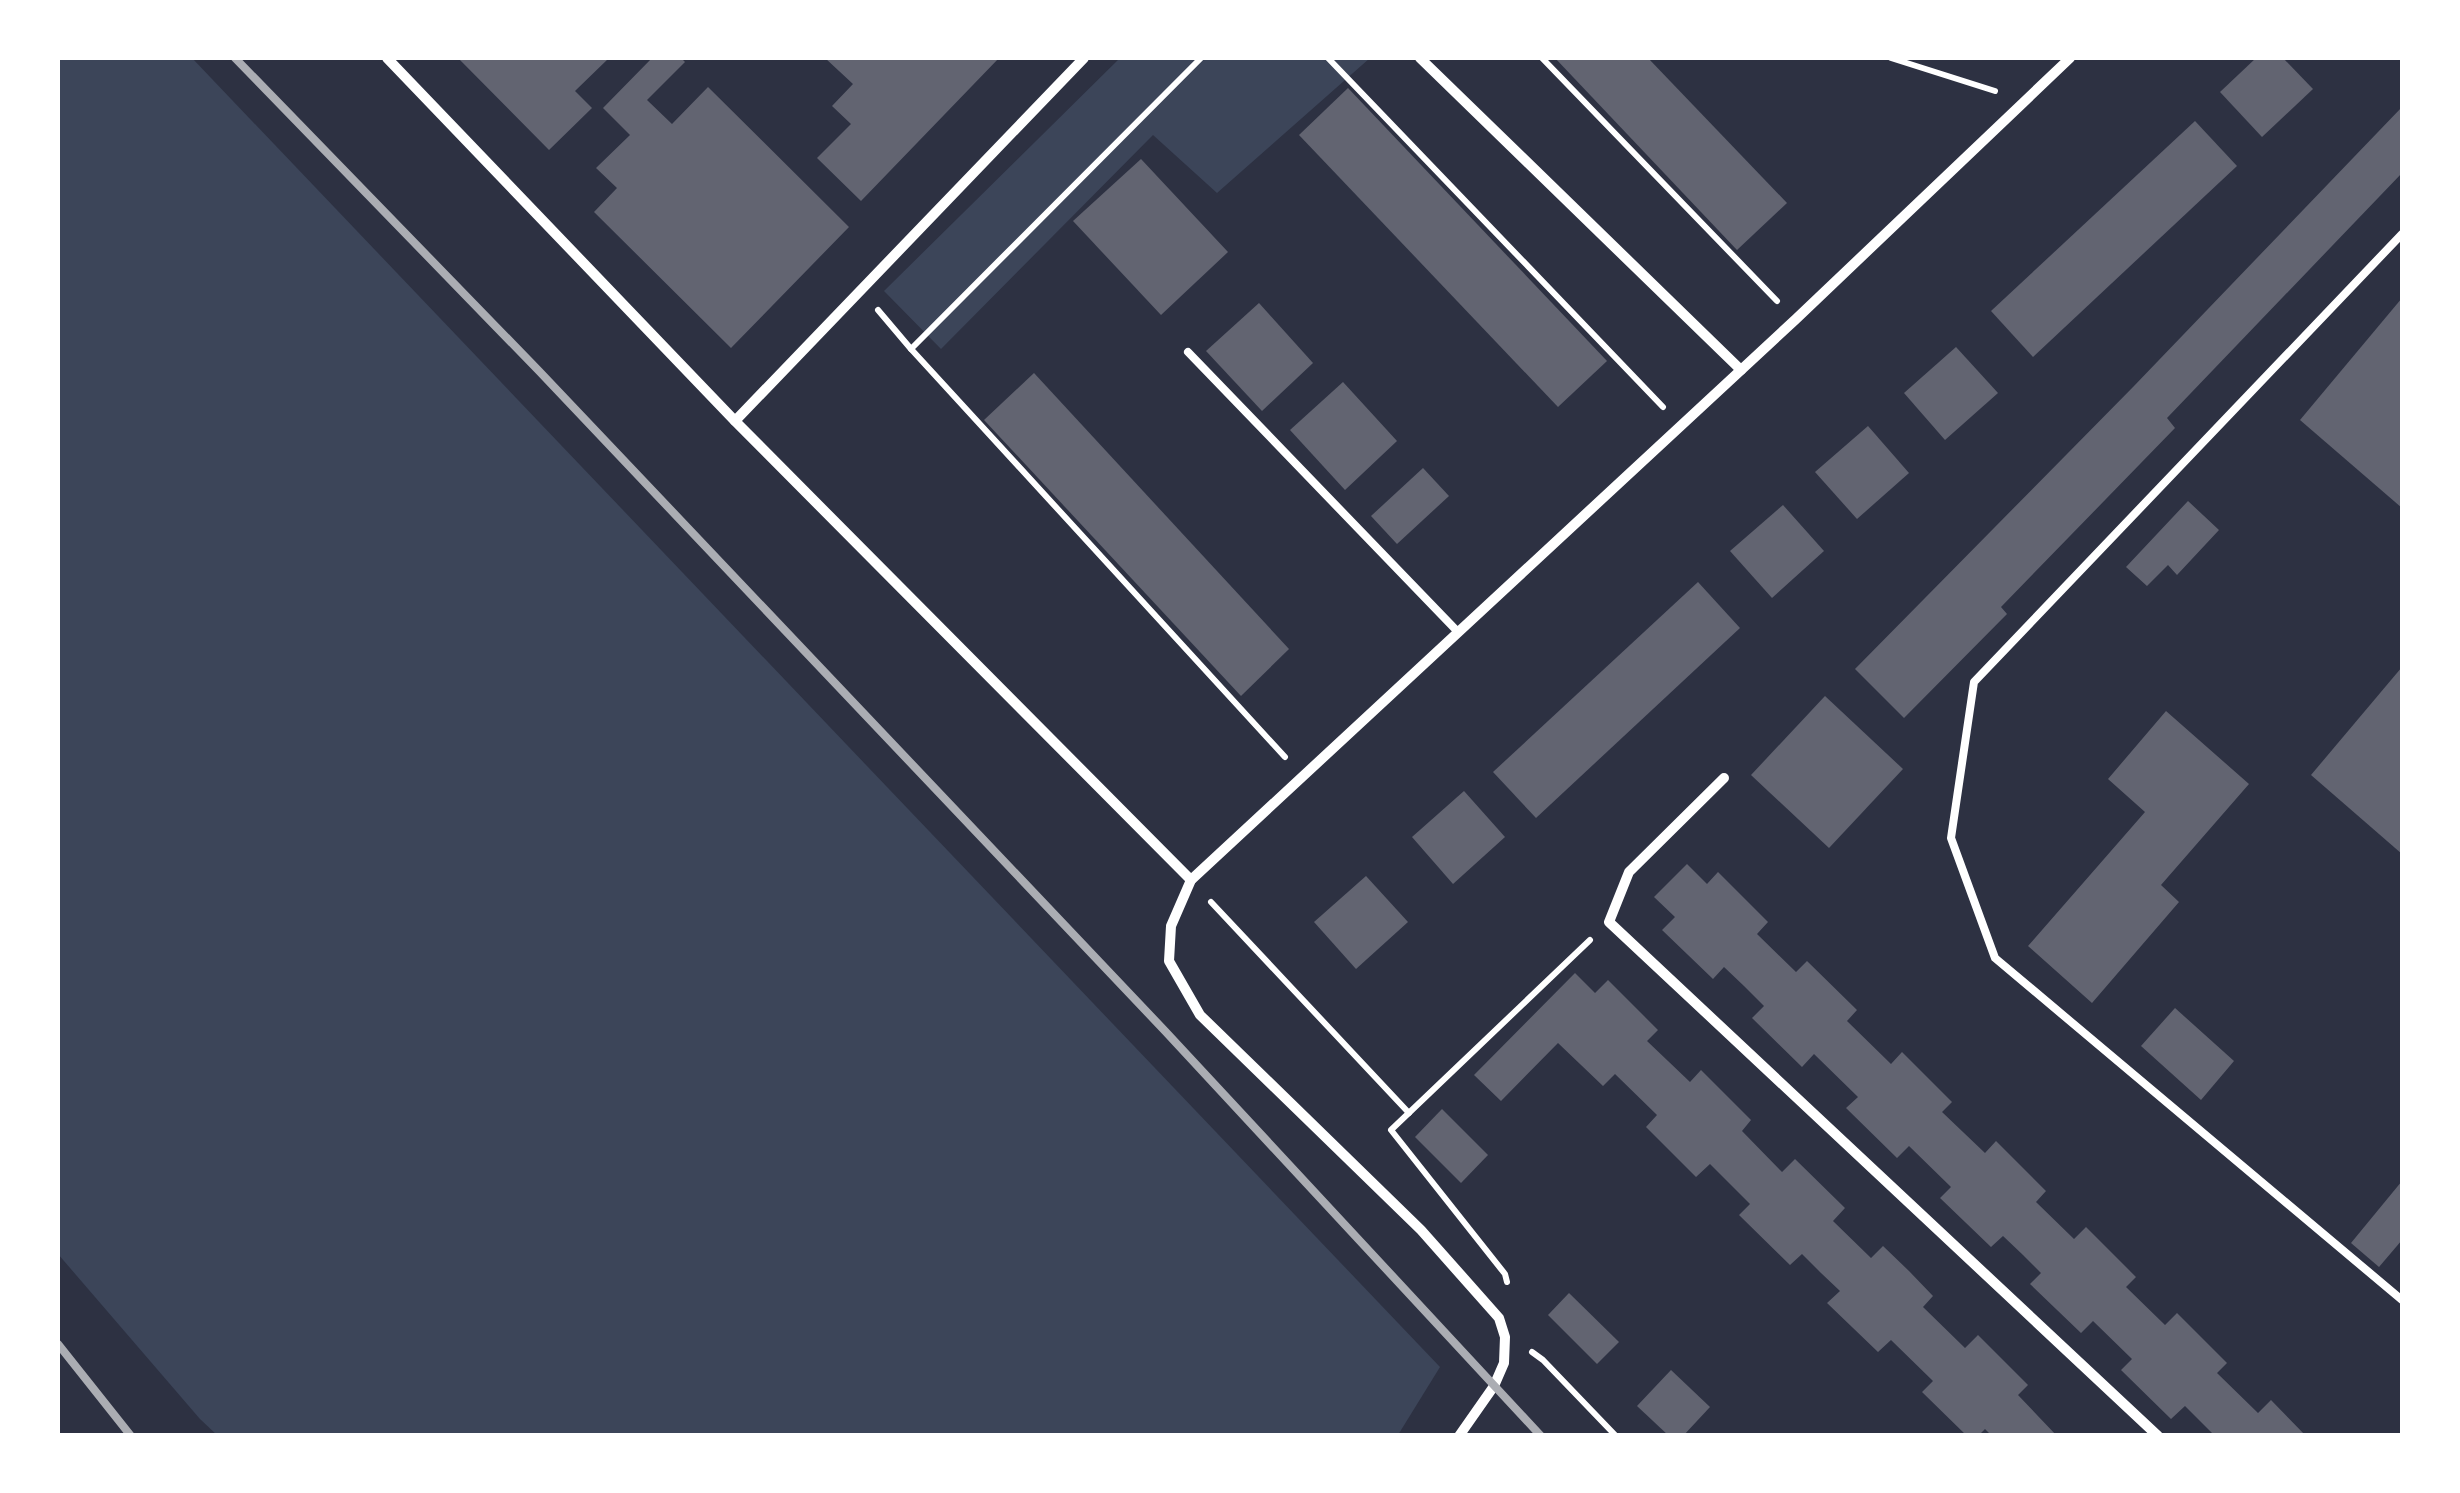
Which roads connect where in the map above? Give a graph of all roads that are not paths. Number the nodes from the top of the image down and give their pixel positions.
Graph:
1 (388, 58) edge
2 (1084, 58) edge
3 (1420, 58) edge
4 (2070, 58) edge
5 (2402, 234) edge
6 (1188, 352) dead end
7 (1741, 370) junction
8 (734, 421) junction
9 (1458, 632) junction
10 (1724, 778) dead end
11 (1191, 880) junction
12 (2402, 1300) edge
13 (1459, 1436) edge
14 (2158, 1436) edge

1 - 8 street
2 - 8 street
3 - 7 street
4 - 7 street
5 - 12 lane
6 - 9 lane
7 - 9 street
8 - 11 street
9 - 11 street
10 - 14 street
11 - 13 street

